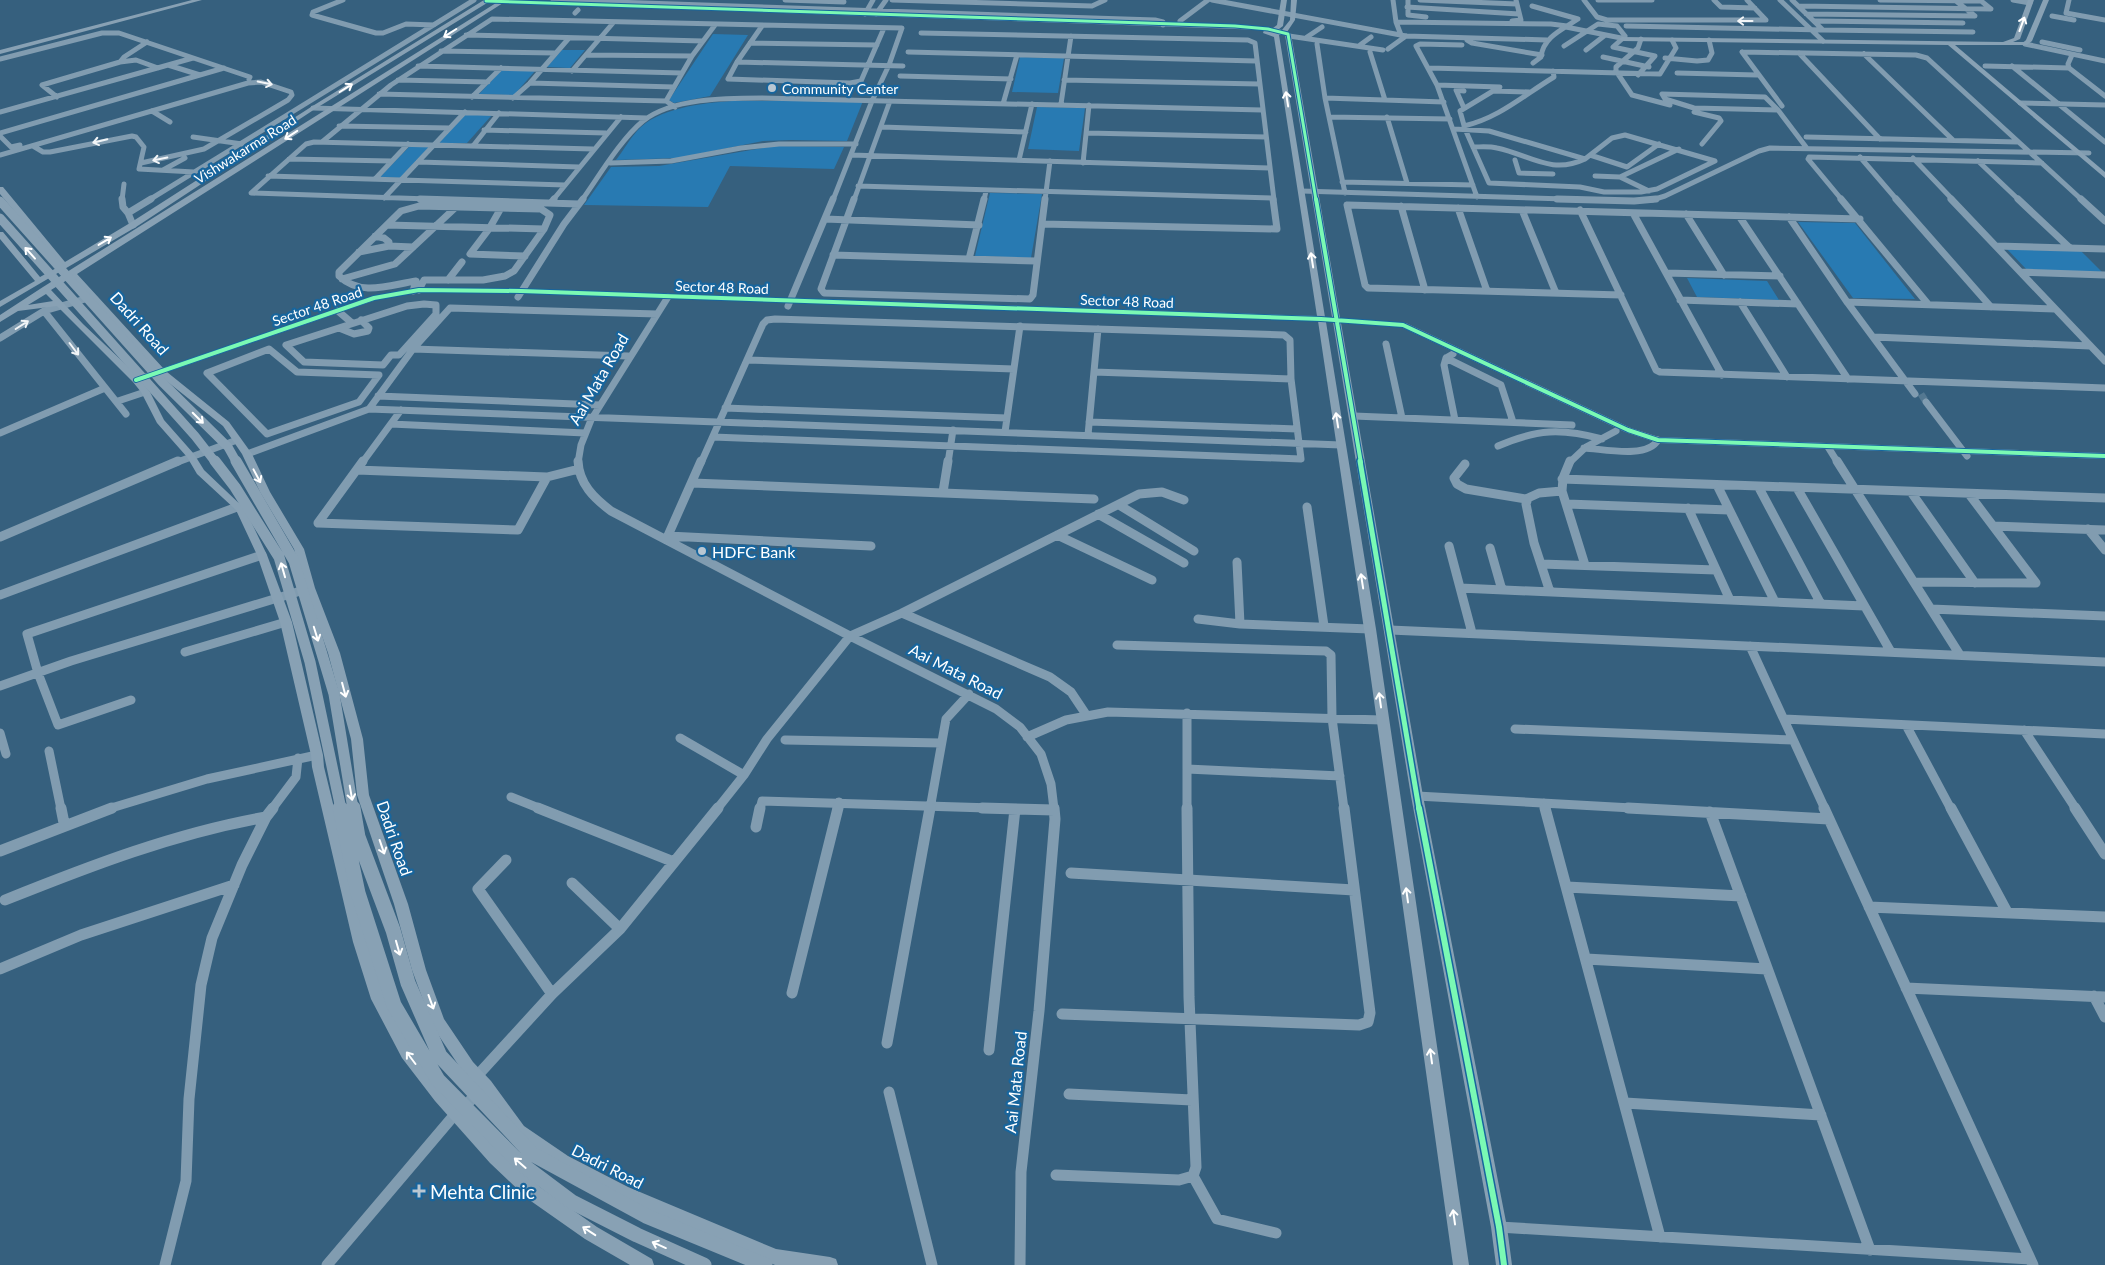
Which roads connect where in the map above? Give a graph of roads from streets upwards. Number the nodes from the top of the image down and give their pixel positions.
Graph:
1 (187, 0) edge
2 (199, 0) edge
3 (343, 0) edge
4 (553, 0) edge
5 (786, 0) edge
6 (813, 0) edge
7 (873, 0) edge
8 (886, 0) edge
9 (892, 0) edge
10 (1104, 0) edge
11 (1208, 0) edge
12 (1212, 0) edge
13 (1284, 0) edge
14 (1294, 0) edge
15 (1393, 0) edge
16 (1408, 0) edge
17 (1420, 0) edge
18 (1584, 0) edge
19 (1598, 0) edge
20 (1652, 0) edge
21 (1714, 0) edge
22 (1747, 0) edge
23 (1780, 0) edge
24 (1792, 0) edge
25 (1811, 0) edge
26 (1831, 0) edge
27 (1852, 0) edge
28 (1872, 0) edge
29 (1880, 0) edge
30 (1892, 0) edge
31 (1913, 0) edge
32 (1934, 0) edge
33 (2013, 0) edge
34 (2046, 0) edge
35 (2069, 0) edge
36 (502, 1) edge
37 (526, 1) edge
38 (844, 1) edge
39 (1443, 1) edge
40 (1478, 1) edge
41 (1956, 1) edge
42 (1981, 1) edge
43 (2030, 1) edge
44 (1516, 2) edge
45 (476, 3) edge
46 (489, 3) edge
47 (1075, 6) junction
48 (1092, 6) junction
49 (1532, 6) dead end
50 (1799, 6) junction
51 (1818, 6) junction
52 (1407, 7) junction
53 (1839, 7) junction
54 (1861, 7) junction
55 (1755, 8) junction
56 (1881, 8) junction
57 (1902, 8) junction
58 (1924, 8) junction
59 (1945, 9) junction
60 (1966, 9) junction
61 (1443, 10) junction
62 (837, 12) junction
63 (1479, 12) junction
64 (866, 13) junction
65 (876, 13) junction
66 (1280, 14) junction
67 (1519, 14) junction
68 (1806, 14) junction
69 (1826, 14) junction
70 (1847, 14) junction
71 (1869, 15) junction
72 (1890, 15) junction
73 (1912, 15) junction
74 (1294, 16) junction
75 (1933, 16) junction
76 (1954, 16) junction
77 (2052, 16) dead end
78 (1444, 18) junction
79 (831, 19) junction
80 (1073, 20) junction
81 (1087, 20) junction
82 (1480, 20) junction
83 (1686, 20) junction
84 (2105, 20) edge
85 (1180, 21) dead end
86 (1814, 21) junction
87 (1396, 22) junction
88 (1835, 22) junction
89 (1856, 22) junction
90 (1878, 22) junction
91 (1899, 22) junction
92 (613, 23) junction
93 (1921, 23) junction
94 (1942, 23) junction
95 (1964, 23) junction
96 (434, 25) junction
97 (715, 25) junction
98 (2105, 25) edge
99 (762, 26) junction
100 (1626, 26) dead end
101 (1322, 27) dead end
102 (1566, 27) junction
103 (884, 28) junction
104 (1693, 28) junction
105 (1811, 30) junction
106 (1823, 30) junction
107 (1845, 30) junction
108 (1866, 30) junction
109 (1888, 31) junction
110 (1909, 31) junction
111 (1585, 32) junction
112 (1932, 32) junction
113 (1953, 32) junction
114 (921, 33) dead end
115 (1279, 33) junction
116 (465, 35) junction
117 (1071, 36) junction
118 (1403, 36) junction
119 (1604, 36) junction
120 (1371, 37) dead end
121 (1466, 37) junction
122 (569, 38) junction
123 (1307, 38) junction
124 (1623, 38) junction
125 (599, 39) junction
126 (1641, 39) junction
127 (1547, 40) junction
128 (1672, 40) junction
129 (1709, 40) junction
130 (1822, 40) junction
131 (703, 41) junction
132 (146, 42) junction
133 (1953, 42) junction
134 (2042, 42) dead end
135 (750, 43) junction
136 (1317, 44) dead end
137 (1462, 44) dead end
138 (2025, 44) junction
139 (876, 45) junction
140 (1360, 45) junction
141 (1564, 46) dead end
142 (0, 50) edge
143 (1586, 50) dead end
144 (442, 51) junction
145 (908, 52) dead end
146 (1370, 52) dead end
147 (1634, 52) junction
148 (555, 53) junction
149 (1799, 53) junction
150 (1864, 54) junction
151 (586, 55) junction
152 (1017, 55) junction
153 (1542, 55) junction
154 (2072, 55) junction
155 (2105, 55) edge
156 (692, 56) junction
157 (1068, 56) junction
158 (1655, 56) junction
159 (1603, 57) dead end
160 (193, 58) junction
161 (1668, 58) junction
162 (0, 59) edge
163 (376, 59) junction
164 (2105, 60) edge
165 (390, 61) junction
166 (1256, 61) junction
167 (120, 62) junction
168 (737, 62) junction
169 (1623, 62) junction
170 (1534, 63) dead end
171 (168, 65) junction
172 (867, 65) junction
173 (418, 66) junction
174 (889, 66) junction
175 (903, 66) dead end
176 (1645, 66) junction
177 (1986, 66) junction
178 (2012, 66) junction
179 (158, 68) junction
180 (224, 68) junction
181 (500, 68) junction
182 (1429, 68) junction
183 (2069, 68) junction
184 (1661, 69) junction
185 (542, 70) junction
186 (572, 71) junction
187 (1553, 71) junction
188 (682, 73) junction
189 (1677, 73) dead end
190 (1617, 74) junction
191 (200, 75) junction
192 (1638, 75) junction
193 (1758, 75) junction
194 (900, 76) dead end
195 (1011, 79) junction
196 (398, 80) junction
197 (1064, 80) junction
198 (488, 82) junction
199 (530, 83) junction
200 (1259, 84) junction
201 (1437, 86) junction
202 (674, 87) junction
203 (1535, 87) junction
204 (1493, 91) junction
205 (1529, 92) junction
206 (379, 94) junction
207 (2105, 96) edge
208 (57, 97) junction
209 (472, 97) junction
210 (496, 98) junction
211 (513, 98) junction
212 (1325, 98) junction
213 (872, 100) junction
214 (1385, 100) junction
215 (666, 101) junction
216 (890, 101) junction
217 (1444, 102) junction
218 (2020, 103) junction
219 (2030, 103) junction
220 (1003, 104) junction
221 (1032, 104) junction
222 (1060, 104) junction
223 (2059, 104) junction
224 (1090, 105) junction
225 (2105, 105) edge
226 (675, 107) junction
227 (314, 108) junction
228 (1464, 108) junction
229 (332, 109) junction
230 (361, 110) junction
231 (1262, 110) junction
232 (1778, 110) junction
233 (0, 112) edge
234 (152, 112) junction
235 (465, 112) junction
236 (482, 112) junction
237 (499, 113) junction
238 (621, 117) junction
239 (1329, 117) junction
240 (1388, 117) junction
241 (647, 118) junction
242 (1450, 119) junction
243 (170, 122) dead end
244 (340, 126) junction
245 (882, 127) junction
246 (1453, 127) junction
247 (1465, 127) junction
248 (450, 128) junction
249 (484, 130) junction
250 (1026, 132) junction
251 (2093, 132) junction
252 (2105, 132) edge
253 (606, 133) junction
254 (1086, 133) junction
255 (0, 134) edge
256 (193, 136) dead end
257 (1266, 137) junction
258 (1806, 137) junction
259 (1813, 137) junction
260 (1880, 138) junction
261 (1953, 140) junction
262 (220, 141) junction
263 (322, 142) junction
264 (2018, 142) junction
265 (2105, 142) edge
266 (236, 143) junction
267 (408, 144) junction
268 (856, 144) junction
269 (1659, 144) junction
270 (1702, 144) dead end
271 (434, 145) junction
272 (33, 146) junction
273 (256, 146) junction
274 (473, 146) junction
275 (11, 147) junction
276 (1806, 147) junction
277 (1815, 147) junction
278 (1822, 147) junction
279 (593, 149) junction
280 (1680, 149) junction
281 (1906, 149) junction
282 (0, 150) edge
283 (1474, 150) junction
284 (2029, 152) junction
285 (2078, 153) junction
286 (2090, 153) junction
287 (851, 155) junction
288 (0, 156) edge
289 (871, 156) junction
290 (1522, 157) junction
291 (1587, 157) junction
292 (1860, 157) junction
293 (185, 158) dead end
294 (289, 159) junction
295 (1915, 159) junction
296 (1019, 160) junction
297 (1515, 160) junction
298 (1978, 160) junction
299 (391, 161) junction
300 (1050, 161) junction
301 (418, 162) junction
302 (610, 162) junction
303 (2042, 162) junction
304 (141, 163) junction
305 (1083, 163) junction
306 (2105, 166) edge
307 (579, 167) junction
308 (1270, 168) junction
309 (163, 170) junction
310 (194, 172) junction
311 (1553, 174) dead end
312 (268, 176) junction
313 (1595, 176) dead end
314 (2105, 176) edge
315 (1620, 177) junction
316 (375, 179) junction
317 (402, 180) junction
318 (1342, 182) junction
319 (1406, 183) junction
320 (124, 184) dead end
321 (565, 185) junction
322 (1473, 185) junction
323 (858, 186) junction
324 (1569, 186) junction
325 (1580, 187) junction
326 (0, 188) edge
327 (986, 191) junction
328 (1649, 191) junction
329 (1301, 192) junction
330 (1316, 192) junction
331 (1046, 193) junction
332 (1345, 193) junction
333 (1478, 197) junction
334 (384, 198) junction
335 (1273, 198) junction
336 (1575, 200) junction
337 (1585, 200) junction
338 (0, 201) edge
339 (551, 203) junction
340 (579, 204) junction
341 (1401, 206) junction
342 (456, 207) junction
343 (501, 208) junction
344 (1458, 208) junction
345 (1579, 209) junction
346 (1522, 210) junction
347 (128, 213) junction
348 (1633, 213) junction
349 (1686, 214) junction
350 (1739, 216) junction
351 (1788, 217) junction
352 (0, 218) edge
353 (826, 219) junction
354 (1860, 219) junction
355 (845, 220) junction
356 (2105, 221) edge
357 (1042, 224) junction
358 (133, 225) junction
359 (387, 225) junction
360 (979, 225) junction
361 (435, 226) junction
362 (489, 229) junction
363 (544, 229) junction
364 (0, 234) edge
365 (375, 236) junction
366 (389, 246) junction
367 (1996, 246) junction
368 (413, 247) junction
369 (2070, 248) junction
370 (2105, 249) edge
371 (359, 252) junction
372 (833, 255) junction
373 (525, 256) junction
374 (969, 259) junction
375 (1036, 261) junction
376 (462, 262) dead end
377 (68, 270) junction
378 (2021, 272) junction
379 (1666, 273) junction
380 (1724, 274) junction
381 (2096, 274) junction
382 (2105, 274) edge
383 (1780, 276) junction
384 (342, 280) junction
385 (448, 280) junction
386 (39, 281) junction
387 (2105, 283) edge
388 (46, 289) junction
389 (1425, 290) junction
390 (416, 291) junction
391 (1486, 291) junction
392 (1556, 293) junction
393 (519, 294) junction
394 (1621, 295) junction
395 (94, 297) junction
396 (666, 299) junction
397 (1680, 300) junction
398 (1740, 302) junction
399 (1847, 302) junction
400 (789, 303) junction
401 (1798, 304) junction
402 (1928, 304) junction
403 (0, 305) edge
404 (60, 305) junction
405 (1991, 307) junction
406 (2055, 308) junction
407 (15, 310) junction
408 (44, 311) junction
409 (340, 313) junction
410 (657, 314) junction
411 (111, 316) junction
412 (0, 320) edge
413 (361, 320) junction
414 (1321, 321) junction
415 (1338, 322) junction
416 (352, 323) junction
417 (80, 326) junction
418 (1020, 326) junction
419 (339, 328) junction
420 (1098, 329) junction
421 (1874, 337) junction
422 (0, 338) edge
423 (1386, 344) dead end
424 (2090, 346) junction
425 (414, 349) junction
426 (231, 355) junction
427 (628, 356) junction
428 (1449, 356) junction
429 (747, 360) junction
430 (239, 361) junction
431 (2105, 361) edge
432 (1014, 369) junction
433 (1094, 372) junction
434 (163, 374) junction
435 (1722, 375) junction
436 (1787, 377) junction
437 (1291, 379) junction
438 (1848, 379) junction
439 (1909, 381) junction
440 (140, 385) junction
441 (105, 388) junction
442 (2105, 388) edge
443 (378, 396) junction
444 (1921, 398) joint
445 (118, 401) junction
446 (600, 405) junction
447 (369, 408) junction
448 (726, 408) junction
449 (401, 410) junction
450 (126, 414) dead end
451 (1354, 416) junction
452 (593, 418) junction
453 (1007, 418) junction
454 (1402, 418) junction
455 (1455, 420) junction
456 (719, 422) junction
457 (1089, 422) junction
458 (1513, 422) junction
459 (390, 424) junction
460 (1572, 425) dead end
461 (1297, 429) junction
462 (953, 430) junction
463 (1616, 431) junction
464 (0, 432) edge
465 (1005, 432) junction
466 (584, 433) junction
467 (1088, 435) junction
468 (713, 437) junction
469 (1602, 439) junction
470 (237, 440) junction
471 (1657, 442) junction
472 (1299, 443) junction
473 (1341, 445) junction
474 (950, 446) junction
475 (1498, 446) dead end
476 (1584, 448) junction
477 (1830, 449) junction
478 (1962, 453) junction
479 (247, 454) junction
480 (191, 456) junction
481 (2105, 456) edge
482 (2105, 461) edge
483 (1465, 464) dead end
484 (579, 469) junction
485 (357, 470) junction
486 (547, 477) junction
487 (1562, 479) junction
488 (692, 484) junction
489 (1717, 485) junction
490 (1758, 486) junction
491 (1797, 488) junction
492 (1855, 490) junction
493 (1562, 491) junction
494 (943, 492) junction
495 (1911, 492) junction
496 (1969, 494) junction
497 (2105, 498) edge
498 (1094, 499) dead end
499 (1526, 499) junction
500 (1184, 500) dead end
501 (1119, 504) junction
502 (1567, 504) junction
503 (237, 507) junction
504 (1307, 507) dead end
505 (1688, 508) junction
506 (1729, 510) junction
507 (1098, 514) junction
508 (1993, 526) junction
509 (2088, 530) junction
510 (2105, 530) edge
511 (1056, 535) junction
512 (0, 537) edge
513 (667, 538) junction
514 (871, 546) dead end
515 (1449, 546) dead end
516 (1490, 548) dead end
517 (1194, 550) dead end
518 (2105, 550) edge
519 (262, 555) junction
520 (1238, 562) dead end
521 (1184, 563) dead end
522 (1541, 564) junction
523 (1585, 565) junction
524 (1716, 570) junction
525 (1152, 580) dead end
526 (1914, 582) junction
527 (1975, 583) junction
528 (310, 588) junction
529 (1460, 588) junction
530 (1502, 590) junction
531 (1550, 592) junction
532 (0, 595) edge
533 (277, 598) junction
534 (1730, 600) junction
535 (1775, 602) junction
536 (1821, 604) junction
537 (1864, 606) junction
538 (1931, 609) junction
539 (902, 613) junction
540 (2105, 616) edge
541 (1198, 619) dead end
542 (286, 622) junction
543 (1240, 624) junction
544 (1324, 626) junction
545 (1370, 629) junction
546 (1390, 630) junction
547 (1472, 634) junction
548 (850, 636) junction
549 (1117, 645) dead end
550 (1750, 646) junction
551 (185, 652) dead end
552 (1891, 652) junction
553 (1960, 655) junction
554 (2105, 662) edge
555 (38, 673) junction
556 (0, 686) edge
557 (969, 694) junction
558 (131, 700) dead end
559 (1085, 713) junction
560 (1187, 713) junction
561 (1332, 718) junction
562 (1784, 719) junction
563 (1382, 720) junction
564 (1906, 725) junction
565 (1515, 728) dead end
566 (2024, 730) junction
567 (0, 733) edge
568 (2105, 734) edge
569 (1027, 737) junction
570 (680, 738) dead end
571 (785, 740) dead end
572 (1793, 740) junction
573 (941, 743) junction
574 (49, 751) dead end
575 (6, 754) dead end
576 (317, 755) junction
577 (298, 758) junction
578 (360, 761) junction
579 (1187, 769) junction
580 (320, 774) junction
581 (744, 775) junction
582 (1340, 776) junction
583 (1417, 796) junction
584 (511, 797) dead end
585 (839, 802) junction
586 (1544, 803) junction
587 (930, 805) junction
588 (1015, 809) junction
589 (1054, 810) junction
590 (1710, 812) junction
591 (266, 817) junction
592 (1829, 819) junction
593 (64, 823) junction
594 (756, 827) dead end
595 (0, 851) edge
596 (2105, 854) edge
597 (506, 860) dead end
598 (674, 862) junction
599 (1071, 873) dead end
600 (1186, 879) junction
601 (572, 884) dead end
602 (234, 885) junction
603 (1567, 887) junction
604 (1354, 890) junction
605 (1741, 896) junction
606 (5, 900) dead end
607 (1869, 906) junction
608 (2007, 912) junction
609 (2105, 917) edge
610 (620, 929) junction
611 (1586, 959) junction
612 (0, 969) edge
613 (1767, 969) junction
614 (1906, 988) junction
615 (792, 993) dead end
616 (552, 994) junction
617 (2099, 997) edge
618 (1062, 1014) dead end
619 (2105, 1016) edge
620 (1188, 1018) junction
621 (887, 1043) dead end
622 (989, 1050) dead end
623 (477, 1076) junction
624 (486, 1086) junction
625 (889, 1092) dead end
626 (1069, 1094) dead end
627 (1192, 1100) junction
628 (1624, 1103) junction
629 (456, 1113) junction
630 (1821, 1115) junction
631 (1056, 1174) dead end
632 (1192, 1176) junction
633 (1499, 1227) junction
634 (1276, 1233) dead end
635 (1660, 1237) junction
636 (1870, 1250) junction
637 (2032, 1262) edge
638 (165, 1265) edge
639 (327, 1265) edge
640 (646, 1265) edge
641 (704, 1265) edge
642 (765, 1265) edge
643 (830, 1265) edge
644 (932, 1265) edge
645 (1020, 1265) edge
646 (1461, 1265) edge
647 (1504, 1265) edge

1 - 142 street
2 - 142 street
3 - 96 street
4 - 62 street
5 - 6 street
6 - 38 street
7 - 64 street
8 - 65 street
9 - 47 street
10 - 48 street
11 - 85 street
12 - 66 street
13 - 66 street
14 - 74 street
15 - 87 street
16 - 52 street
17 - 39 street
18 - 83 street
19 - 20 street
21 - 55 street
22 - 55 street
23 - 105 street
24 - 50 street
25 - 51 street
26 - 53 street
27 - 54 street
28 - 56 street
29 - 30 street
30 - 31 street
30 - 57 street
31 - 32 street
31 - 58 street
32 - 41 street
32 - 59 street
33 - 43 street
34 - 138 street
35 - 84 street
36 - 37 street
36 - 46 street
37 - 62 street
38 - 62 street
39 - 40 street
39 - 61 street
40 - 44 street
40 - 63 street
41 - 42 street
41 - 60 street
42 - 60 street
133 -> 43 street
44 - 67 street
45 - 46 street, Vishwakarma Road
45 - 96 street
45 - 165 street, Vishwakarma Road
46 - 79 street
46 -> 229 street, Vishwakarma Road
47 - 48 street
47 - 80 street
48 - 81 street
49 - 102 street
50 - 51 street
50 - 68 street
51 - 53 street
51 - 69 street
52 - 61 street
52 - 78 street
53 - 54 street
53 - 70 street
54 - 56 street
54 - 71 street
55 -> 83 street
56 - 57 street
56 - 72 street
57 - 58 street
57 - 73 street
58 - 59 street
58 - 75 street
59 - 60 street
59 - 76 street
60 - 76 street
61 - 63 street
61 - 78 street
62 - 64 street
62 - 79 street
63 - 67 street
63 - 82 street
64 - 65 street
65 - 80 street
66 - 74 street
66 - 115 street
67 - 82 street
68 - 69 street
68 - 86 street
69 - 70 street
69 - 88 street
70 - 71 street
70 - 89 street
71 - 72 street
71 - 90 street
72 - 73 street
72 - 91 street
73 - 75 street
73 - 93 street
74 - 115 street
74 - 118 street
75 - 76 street
75 - 94 street
76 - 95 street
77 - 98 street
78 - 82 street
79 - 115 street
80 - 81 street
81 - 115 street
83 - 104 street
86 - 88 street
86 - 106 street
87 - 102 street
87 - 118 street
88 - 89 street
88 - 107 street
89 - 90 street
89 - 108 street
90 - 91 street
90 - 109 street
91 - 93 street
91 - 110 street
92 - 97 street
92 - 116 street
92 - 125 street
93 - 94 street
93 - 112 street
94 - 95 street
94 - 113 street
95 - 113 street
96 - 163 street
97 - 99 street
97 - 131 street
99 - 103 street
99 - 135 street
100 - 104 street
101 - 123 street
102 - 111 street
102 - 127 street
103 - 139 street
103 - 174 street
104 - 105 street
105 - 106 street
105 - 130 street
106 - 107 street
107 - 108 street
108 - 109 street
109 - 110 street
110 - 112 street
111 - 119 street
111 - 124 street
111 - 141 street
112 - 113 street
114 - 117 street
115 - 123 street
329 -> 115 street
115 - 330 street
116 - 122 street
116 - 144 street
117 - 157 street
117 - 166 street
118 - 121 street
118 - 140 street
119 - 124 street
119 - 143 street
120 - 140 street
121 - 127 street
121 - 153 street
122 - 125 street
122 - 148 street
123 - 140 street
124 - 126 street
124 - 130 street
124 - 147 street
125 - 131 street
125 - 151 street
126 - 128 street
126 - 147 street
127 - 153 street
128 - 129 street
128 - 161 street
129 - 130 street
129 - 161 street
130 - 133 street
131 - 156 street
132 - 160 street
132 - 162 street
132 - 167 street
133 - 138 street
133 - 177 street
133 - 218 street
134 - 155 street
135 - 139 street
135 - 168 street
136 - 212 street
137 - 182 street
138 - 154 street
139 - 172 street
144 - 148 street
144 - 173 street
145 - 152 street
146 - 214 street
147 - 158 street
147 - 169 street
148 - 185 street
149 - 150 street
149 - 193 street
149 - 260 street
150 - 261 street
150 - 264 street
151 - 156 street
151 - 186 street
152 - 157 street
152 - 195 street
153 - 170 street
154 - 164 street
154 - 183 street
156 - 188 street
157 - 166 street
157 - 197 street
158 - 161 street
158 - 176 street
159 - 169 street
160 - 171 street
160 - 180 street
161 - 184 street
163 - 165 street
163 - 266 street
227 -> 165 street, Vishwakarma Road
166 - 200 street
167 - 179 street
167 - 208 street
168 - 172 street
168 - 172 street
169 - 176 street
169 - 190 street
171 - 179 street
171 - 191 street
172 - 174 street
173 - 181 street
173 - 196 street
174 - 175 street
174 - 213 street
176 - 184 street
176 - 192 street
177 - 178 street
177 - 219 street
178 - 183 street
178 - 223 street
179 - 208 street
180 - 191 street
180 - 275 street
181 - 185 street
181 - 198 street
182 - 187 street
182 - 201 street
183 - 207 street
184 - 192 street
185 - 186 street
185 - 199 street
186 - 188 street
187 - 190 street
187 - 203 street
188 - 202 street
189 - 193 street
190 - 192 street
190 - 270 street
191 - 255 street
193 - 258 street
194 - 195 street
195 - 220 street
196 - 198 street
196 - 206 street
197 - 200 street
197 - 222 street
198 - 209 street
199 - 202 street
199 - 211 street
200 - 231 street
201 - 203 street
201 - 217 street
202 - 215 street
203 - 205 street
204 - 205 street
204 - 228 street
204 - 228 street
205 - 247 street
206 - 209 street
206 - 230 street
208 - 233 street
209 - 210 street
210 - 211 street
210 - 236 street
211 - 215 street
212 - 214 street
212 - 239 street
213 - 216 street
213 - 226 street
213 - 268 street
214 - 217 street
215 - 226 street
216 - 220 street
216 - 245 street
217 - 242 street
218 - 219 street
218 - 285 street
219 - 223 street
219 - 286 street
220 - 221 street
221 - 222 street
221 - 250 street
222 - 224 street
223 - 225 street
223 - 251 street
224 - 231 street
224 - 254 street
226 - 241 street
227 - 229 street
227 - 273 street, Vishwakarma Road
228 - 247 street
229 - 230 street
229 -> 377 street, Vishwakarma Road
230 - 235 street
230 - 244 street
231 - 257 street
232 - 232 street
232 - 276 street
234 - 243 street
234 -> 262 street
234 - 272 street
235 - 236 street
235 - 248 street
236 - 237 street
237 - 238 street
237 - 249 street
238 - 241 street
238 - 253 street
239 - 240 street
239 - 318 street
240 - 242 street
240 - 319 street
241 - 302 street
242 - 246 street
244 - 248 street
244 - 263 street
245 - 250 street
245 - 289 street
246 - 247 street
246 - 322 street
247 - 283 street
247 - 291 street
248 - 271 street
249 - 253 street
249 - 274 street
250 - 296 street
251 - 252 street
251 - 265 street
253 - 279 street
254 - 257 street
254 - 305 street
255 - 275 street
256 - 262 street
257 - 308 street
258 - 259 street
258 - 277 street
259 - 260 street
259 - 278 street
260 - 261 street
261 - 264 street
262 - 266 street
262 -> 304 street
263 - 267 street
263 - 294 street
264 - 284 street
266 - 273 street
266 - 310 street
267 - 271 street
267 - 299 street
268 - 287 street
268 - 302 street
269 - 280 street
269 - 291 street
269 - 291 street
271 - 274 street
271 - 301 street
272 - 288 street
304 -> 272 street
273 - 358 street, Vishwakarma Road
274 - 279 street
275 - 282 street
276 - 277 street
276 - 337 street
277 - 278 street
278 - 281 street
279 - 307 street
280 - 315 street
280 - 328 street
281 - 284 street
281 - 295 street
283 - 290 street
283 - 297 street
283 - 324 street
284 - 285 street
284 - 303 street
285 - 286 street
285 - 314 street
286 - 306 street
287 - 289 street
287 - 353 street
289 - 296 street
289 - 323 street
290 - 291 street
290 - 297 street
292 - 295 street
292 - 354 street
292 - 405 street
293 - 309 street
294 - 299 street
294 - 312 street
295 - 298 street
295 - 367 street
296 - 300 street
297 - 311 street
298 - 303 street
298 - 369 street
299 - 316 street
300 - 305 street
300 - 331 street
301 - 307 street
301 - 317 street
302 - 340 street
303 - 356 street
304 - 309 street
305 - 308 street
307 - 321 street
308 - 335 street
309 - 310 street
310 - 347 street
312 - 316 street
312 - 334 street
313 - 315 street
315 - 328 street
316 - 317 street
317 - 321 street
317 - 334 street
318 - 319 street
318 - 332 street
319 - 322 street
320 - 347 street
321 - 339 street
322 - 333 street
323 - 327 street
323 - 355 street
324 - 325 street
324 - 336 street
325 - 328 street
325 - 337 street
326 - 377 street, Dadri Road
327 - 331 street
327 - 360 street
329 - 330 street
414 -> 329 street
330 - 332 street
330 - 415 street
331 - 335 street
331 - 357 street
332 - 333 street
333 - 336 street
334 - 339 street
335 - 357 street
336 - 337 street
336 - 345 street
338 -> 642 street, bridge
339 - 340 street
340 - 393 street
341 - 344 street
341 - 389 street
341 - 389 street
342 - 343 street
342 - 359 street
342 - 361 street
343 - 362 street
343 - 363 street
344 - 346 street
344 - 391 street
345 - 346 street
345 - 348 street
345 - 394 street
346 - 392 street
347 - 358 street
348 - 349 street
348 - 379 street
349 - 350 street
349 - 380 street
350 - 351 street
350 - 383 street
351 - 354 street
351 - 399 street
641 -> 352 street, bridge
353 - 355 street
353 - 400 street
354 - 402 street
355 - 360 street
355 - 372 street
357 - 375 street
377 -> 358 street, Vishwakarma Road
359 - 361 street
359 - 365 street
360 - 374 street
361 - 362 street
361 - 368 street
362 - 363 street
362 - 373 street
363 - 373 street
364 - 386 street
365 - 366 street
365 - 371 street
366 - 368 street
366 - 371 street
367 - 369 street
367 - 378 street
368 - 384 street
369 - 370 street
371 - 384 street
372 - 374 street
372 - 375 street
373 - 385 street
374 - 375 street
376 - 385 street
377 - 386 street, Vishwakarma Road
377 - 388 street, Vishwakarma Road
377 - 395 street, Dadri Road
378 - 381 street
378 - 406 street
379 - 380 street
379 - 397 street
380 - 383 street
381 - 382 street
381 - 387 street
383 - 401 street
384 - 390 street
385 - 390 street
386 - 403 street, Vishwakarma Road
388 - 404 street
388 - 407 street, Vishwakarma Road
389 - 391 street
390 - 393 street, Sector 48 Road
390 - 409 street, Sector 48 Road
391 - 392 street
392 - 394 street
393 - 396 street, Sector 48 Road
393 - 409 street, Sector 48 Road
394 - 435 street
395 - 404 street
395 - 411 street, Dadri Road
396 - 400 street, Sector 48 Road
396 - 410 street, Aai Mata Road
397 - 398 street
397 - 435 street
398 - 401 street
398 - 436 street
399 - 402 street
399 - 421 street
400 - 414 street, Sector 48 Road
401 - 438 street
402 - 405 street
404 - 407 street
404 - 408 street
404 - 417 street
405 - 406 street
406 - 424 street
407 - 412 street, Vishwakarma Road
422 -> 408 street
408 -> 441 street
409 - 416 street
409 - 426 street, Sector 48 Road
409 - 434 street, Sector 48 Road
410 - 425 street
410 - 427 street, Aai Mata Road
411 - 417 street
411 - 434 street, Dadri Road
413 - 416 street
413 - 419 street
413 - 419 street
414 - 415 street, Sector 48 Road
473 -> 414 street
415 - 428 street
415 - 451 street
415 - 471 street
416 - 419 street
417 - 440 street
418 - 420 street
418 - 429 street
418 - 432 street
420 - 433 street
420 - 437 street
421 - 424 street
421 - 439 street
423 - 454 street
424 - 431 street
425 - 427 street
425 - 443 street
426 - 430 street
426 - 434 street, Sector 48 Road
427 - 446 street, Aai Mata Road
428 - 455 street
428 - 458 street
428 - 463 street
429 - 432 street
429 - 448 street
430 - 430 street
432 - 453 street
433 - 437 street
433 - 457 street
434 - 440 street, Sector 48 Road
434 - 470 street, Dadri Road
435 - 436 street
436 - 438 street
437 - 461 street
438 - 439 street
439 - 442 street
439 - 444 street
440 - 445 street
440 - 480 street
441 - 445 street
441 - 464 street
443 - 446 street
443 - 447 street
444 - 478 street
445 - 450 street
446 - 452 street, Aai Mata Road
447 - 449 street
447 - 479 street
448 - 453 street
448 - 456 street
449 - 452 street
449 - 459 street
451 - 454 street
451 - 546 street
452 - 456 street
452 - 466 street, Aai Mata Road
453 - 465 street
454 - 455 street
455 - 458 street
456 - 462 street
456 - 468 street
457 - 461 street
457 - 467 street
458 - 460 street
459 - 466 street
459 - 485 street
461 - 472 street
462 - 465 street
462 - 474 street
463 - 469 street
463 - 471 street
465 - 467 street
466 - 484 street, Aai Mata Road
467 - 472 street
468 - 474 street
468 - 488 street
469 - 475 street
469 - 476 street
470 - 479 street, Dadri Road
470 - 480 street
471 - 476 street
471 - 477 street
472 - 473 street
472 - 474 street
545 -> 473 street
474 - 494 street
476 - 487 street
477 - 478 street
477 - 492 street
478 - 481 street
478 - 482 street
479 -> 528 street, Dadri Road
480 - 503 street
480 - 512 street
483 - 499 street
484 - 486 street
484 - 513 street, Aai Mata Road
485 - 486 street
485 - 486 street
487 - 489 street
487 - 493 street
488 - 494 street
488 - 513 street
489 - 490 street
489 - 506 street
490 - 491 street
490 - 536 street
491 - 492 street
491 - 537 street
492 - 495 street
492 - 526 street
493 - 499 street
493 - 502 street
494 - 498 street
495 - 496 street
495 - 527 street
496 - 497 street
496 - 508 street
499 - 522 street
500 - 501 street
501 - 507 street
501 - 517 street
502 - 505 street
502 - 523 street
503 - 519 street
503 - 532 street
504 - 544 street
505 - 506 street
505 - 524 street
506 - 535 street
507 - 511 street
507 - 521 street
508 - 509 street
508 - 527 street
509 - 510 street
509 - 518 street
511 - 525 street
511 - 539 street
513 - 514 street
513 - 548 street, Aai Mata Road
515 - 529 street
516 - 530 street
519 - 533 street
519 - 555 street
520 - 543 street
522 - 523 street
522 - 531 street
523 - 524 street
524 - 534 street
526 - 527 street
526 - 538 street
528 - 533 street
528 -> 578 street, Dadri Road
529 - 530 street
529 - 547 street
530 - 531 street
531 - 534 street
533 - 542 street
533 - 555 street
534 - 535 street
535 - 536 street
536 - 537 street
537 - 552 street
538 - 540 street
538 - 553 street
539 - 548 street
539 - 559 street
541 - 543 street
542 - 551 street
542 - 576 street
543 - 544 street
544 - 545 street
563 -> 545 street
546 - 547 street
546 - 583 street
547 - 550 street
548 - 557 street, Aai Mata Road
548 - 581 street
549 - 561 street
550 - 552 street
550 - 562 street
552 - 553 street
553 - 554 street
555 - 556 street
555 - 558 street
557 - 569 street, Aai Mata Road
557 - 573 street
559 - 560 street
559 - 569 street
560 - 561 street
560 - 579 street
561 - 563 street
561 - 582 street
562 - 564 street
562 - 572 street
646 -> 563 street
564 - 566 street
564 - 608 street
565 - 572 street
566 - 568 street
566 - 596 street
567 - 575 street
569 - 589 street, Aai Mata Road
570 - 581 street
571 - 573 street
572 - 592 street
573 - 587 street
574 - 593 street
576 - 577 street
576 - 580 street
577 - 591 street
577 - 593 street
578 - 580 street
578 -> 623 street, Dadri Road
579 - 582 street
579 - 600 street
629 -> 580 street
581 - 598 street
582 - 604 street
583 - 586 street
583 - 633 street
584 - 598 street
585 - 587 street
585 - 594 street
585 - 615 street
586 - 590 street
586 - 603 street
587 - 588 street
587 - 621 street
588 - 589 street
588 - 622 street
589 - 645 street, Aai Mata Road
590 - 592 street
590 - 605 street
591 - 602 street
591 - 606 street
592 - 607 street
593 - 595 street
597 - 616 street
598 - 610 street
599 - 600 street
600 - 604 street
600 - 620 street
601 - 610 street
602 - 612 street
602 - 638 street
603 - 605 street
603 - 611 street
604 - 620 street
605 - 613 street
607 - 608 street
607 - 614 street
608 - 609 street
610 - 616 street
611 - 613 street
611 - 628 street
613 - 630 street
614 - 617 street
614 - 637 street
616 - 623 street
617 - 619 street
618 - 620 street
620 - 627 street
623 - 624 street, Dadri Road
624 - 629 street
624 - 643 street, Dadri Road
625 - 644 street
626 - 627 street
627 - 632 street
628 - 630 street
628 - 635 street
629 - 639 street
640 -> 629 street
630 - 636 street
631 - 632 street
632 - 634 street
633 - 635 street
633 - 647 street
635 - 636 street
636 - 637 street

